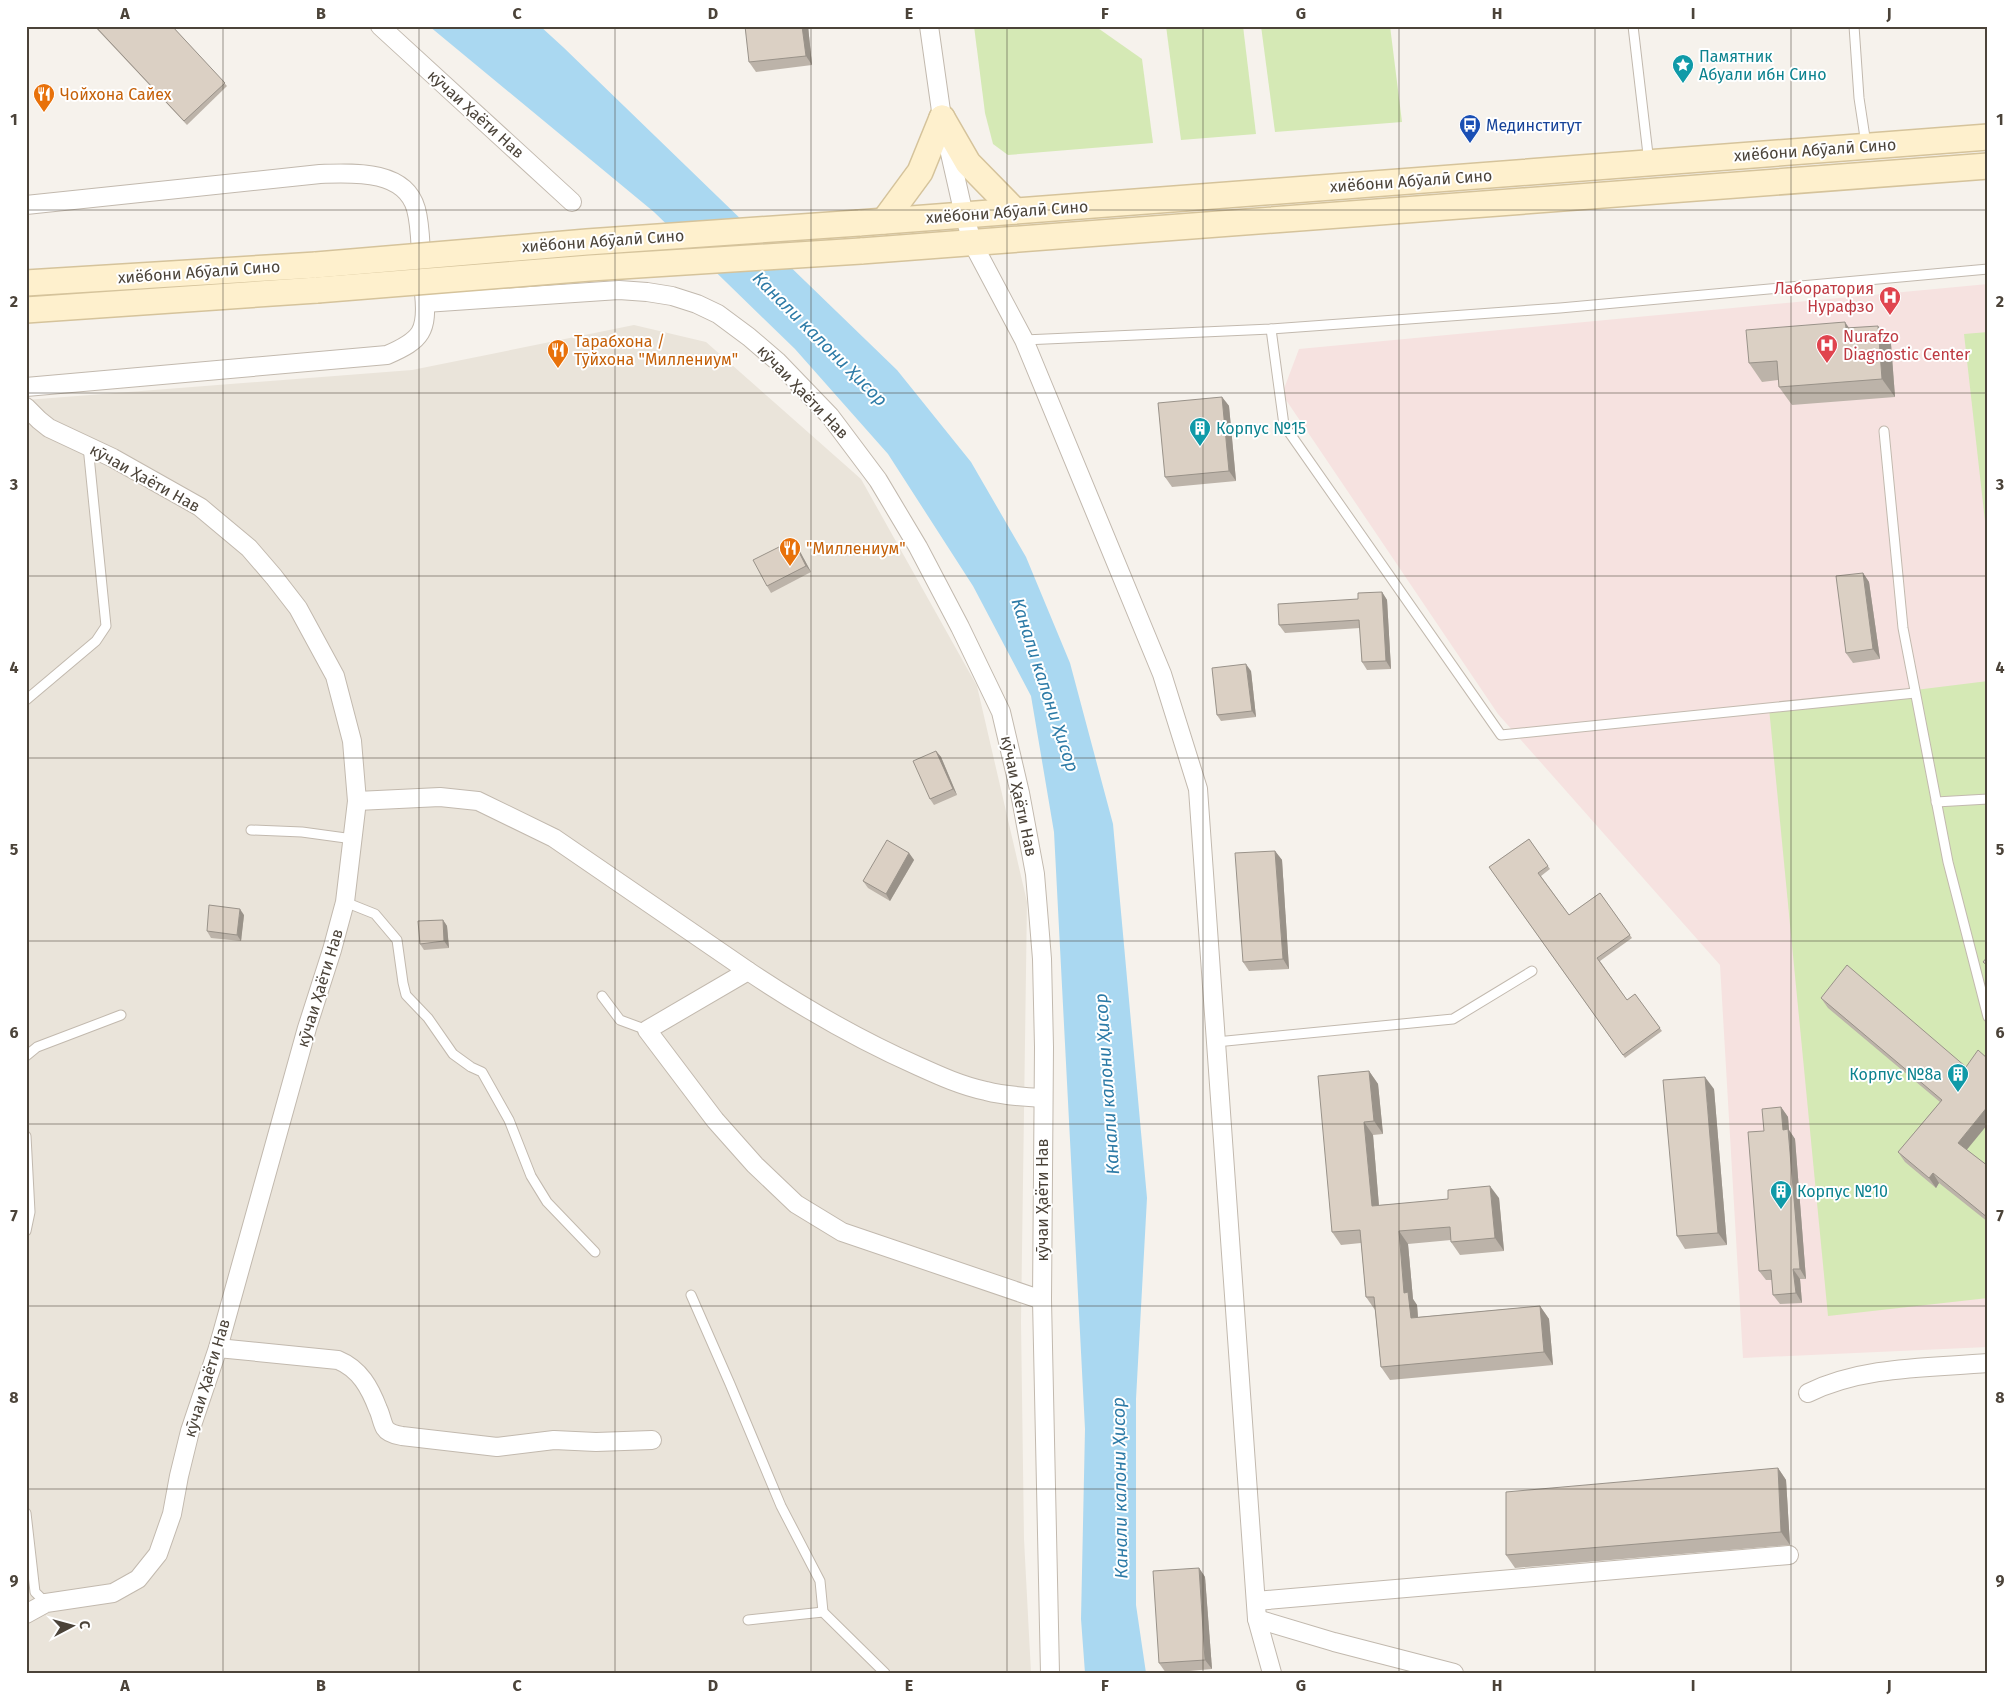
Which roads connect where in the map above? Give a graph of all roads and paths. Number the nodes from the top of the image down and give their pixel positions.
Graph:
1 (380, 26) edge
2 (929, 26) edge
3 (1633, 26) edge
4 (1854, 26) edge
5 (942, 118) junction
6 (1988, 137) edge
7 (1866, 147) junction
8 (1649, 163) junction
9 (1988, 166) edge
10 (572, 202) dead end
11 (26, 205) edge
12 (1015, 211) junction
13 (964, 215) junction
14 (884, 221) junction
15 (973, 244) junction
16 (1988, 269) edge
17 (26, 283) edge
18 (425, 303) junction
19 (26, 310) edge
20 (1271, 329) junction
21 (1024, 340) junction
22 (26, 387) edge
23 (26, 407) edge
24 (1884, 431) dead end
25 (88, 446) junction
26 (1915, 693) junction
27 (26, 700) edge
28 (1988, 799) edge
29 (357, 801) junction
30 (1936, 802) junction
31 (250, 830) dead end
32 (354, 839) junction
33 (345, 902) junction
34 (748, 971) junction
35 (1532, 971) dead end
36 (602, 996) dead end
37 (121, 1015) dead end
38 (1988, 1017) edge
39 (647, 1030) junction
40 (1216, 1042) junction
41 (26, 1056) edge
42 (1043, 1098) junction
43 (26, 1136) edge
44 (26, 1231) edge
45 (595, 1252) dead end
46 (691, 1295) dead end
47 (1042, 1300) junction
48 (218, 1348) junction
49 (1988, 1363) edge
50 (1808, 1393) dead end
51 (652, 1440) dead end
52 (26, 1512) edge
53 (1789, 1555) dead end
54 (1256, 1601) junction
55 (46, 1603) junction
56 (823, 1612) junction
57 (26, 1614) edge
58 (1258, 1619) junction
59 (748, 1620) dead end
60 (885, 1673) edge
61 (1050, 1673) edge
62 (1272, 1673) edge
63 (1454, 1673) edge

1 - 10 street, кӯчаи Ҳаёти Нав
2 - 5 street
3 - 8 lane
4 - 7 lane
5 - 12 main road
5 - 13 street
5 - 14 main road
6 - 7 main road, хиёбони Абӯалӣ Сино
7 - 8 main road, хиёбони Абӯалӣ Сино
8 - 12 main road, хиёбони Абӯалӣ Сино
9 - 15 main road, хиёбони Абӯалӣ Сино
11 - 18 street
12 - 13 main road, хиёбони Абӯалӣ Сино
13 - 14 main road, хиёбони Абӯалӣ Сино
13 - 15 street
14 - 17 main road, хиёбони Абӯалӣ Сино, bridge
15 - 19 main road, хиёбони Абӯалӣ Сино, bridge
15 - 21 street
16 - 20 lane
18 - 22 street
18 - 42 street, кӯчаи Ҳаёти Нав
20 - 21 lane
20 - 26 lane
21 - 40 street
23 - 25 street, кӯчаи Ҳаёти Нав
24 - 26 lane
25 - 27 lane
25 - 29 street, кӯчаи Ҳаёти Нав
26 - 30 lane
28 - 30 lane
29 - 32 street, кӯчаи Ҳаёти Нав
29 - 34 street
30 - 38 lane
31 - 32 lane
32 - 33 street, кӯчаи Ҳаёти Нав
33 - 45 lane
33 - 48 street, кӯчаи Ҳаёти Нав
34 - 39 street
34 - 42 street
35 - 40 lane
36 - 39 lane
37 - 41 lane
39 - 47 street
40 - 54 street
42 - 47 street, кӯчаи Ҳаёти Нав
43 - 44 lane
46 - 56 lane
47 - 61 street, кӯчаи Ҳаёти Нав
48 - 51 street
48 - 55 street, кӯчаи Ҳаёти Нав
49 - 50 street
52 - 55 lane
53 - 54 street
54 - 58 street
55 - 57 street, кӯчаи Ҳаёти Нав
56 - 59 lane
56 - 60 lane
58 - 62 street
58 - 63 street

